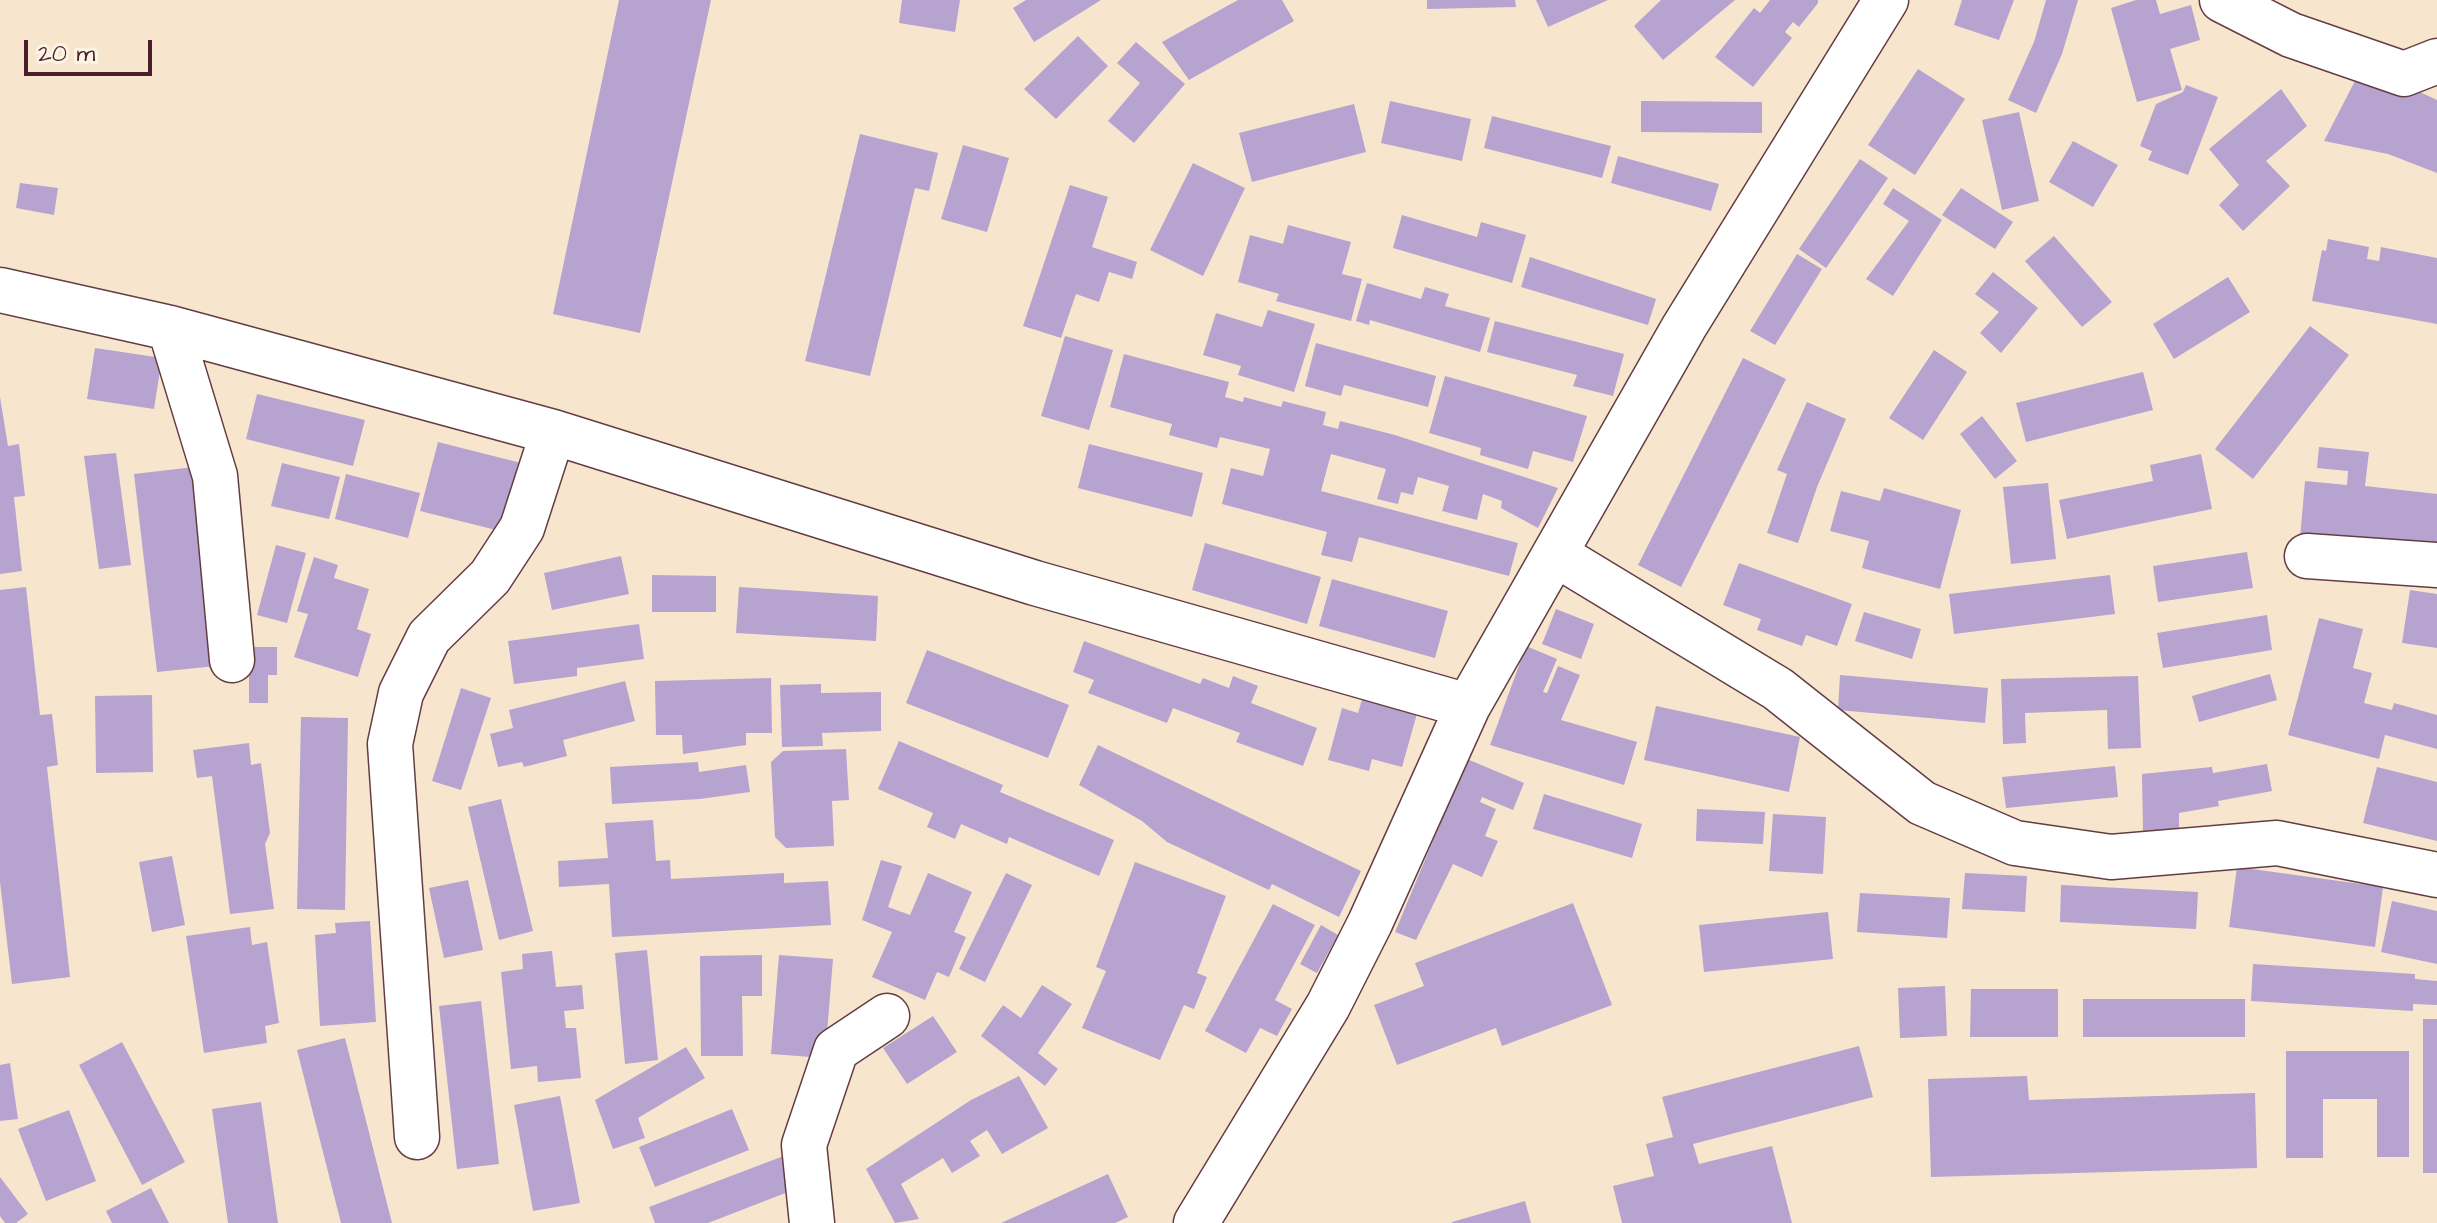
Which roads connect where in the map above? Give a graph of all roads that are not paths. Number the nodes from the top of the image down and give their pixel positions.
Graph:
1 (1886, 0) edge
2 (2222, 0) edge
3 (2437, 61) edge
4 (0, 290) edge
5 (170, 328) junction
6 (553, 432) junction
7 (1555, 554) junction
8 (2307, 556) dead end
9 (2437, 565) edge
10 (232, 660) dead end
11 (1468, 706) junction
12 (2437, 875) edge
13 (887, 1016) dead end
14 (417, 1137) dead end
15 (812, 1223) edge
16 (1196, 1223) edge

1 - 7 street
2 - 3 street
4 - 5 street
5 - 6 street
5 - 10 street
6 - 11 street
6 - 14 street
7 - 11 street
7 - 12 street
8 - 9 street
11 - 16 street
13 - 15 street

